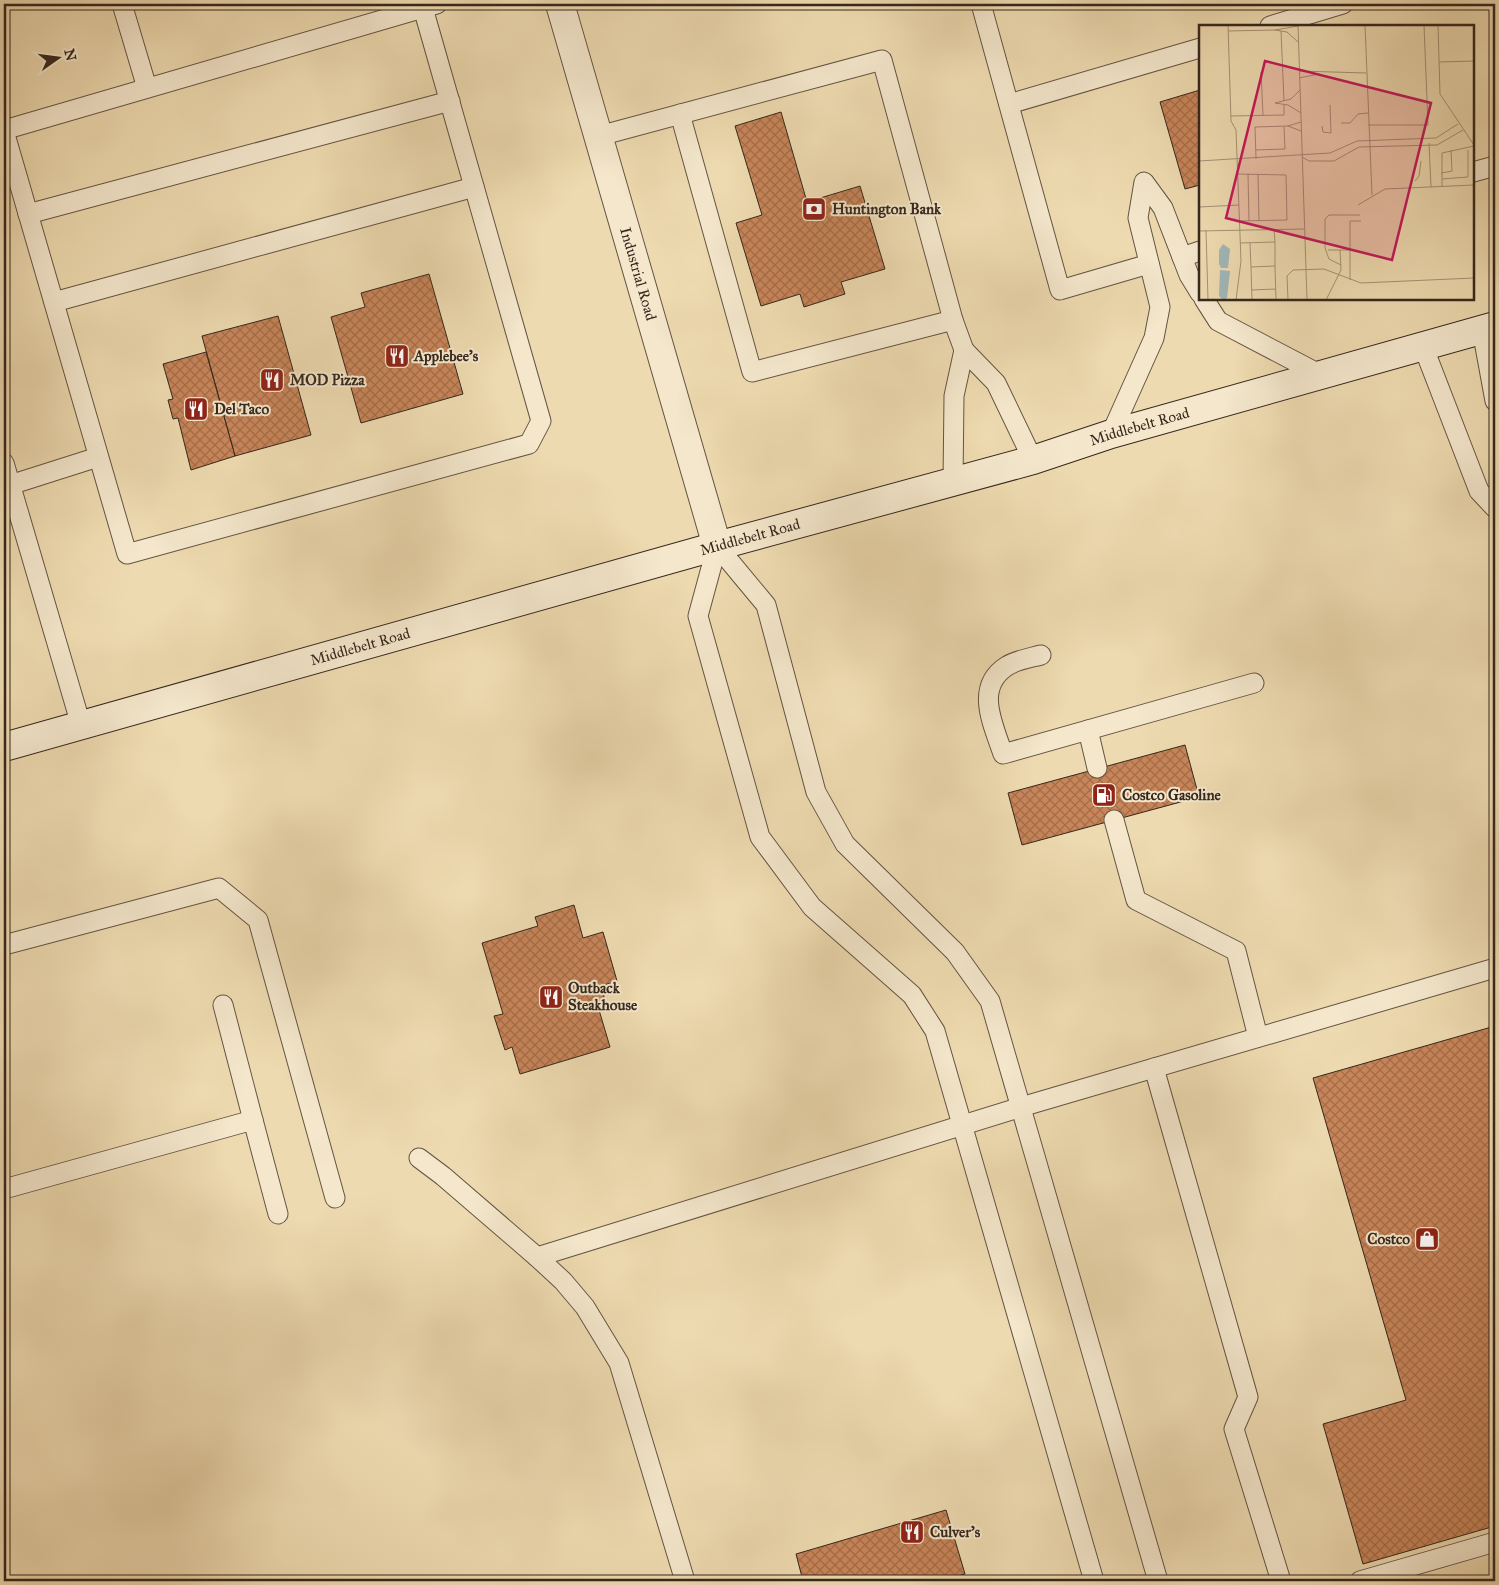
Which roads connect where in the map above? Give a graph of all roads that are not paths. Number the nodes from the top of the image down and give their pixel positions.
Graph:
1 (122, 4) edge
2 (560, 4) edge
3 (981, 4) edge
4 (1343, 4) edge
5 (430, 6) edge
6 (1273, 25) edge
7 (1199, 48) edge
8 (147, 88) junction
9 (450, 101) junction
10 (1009, 104) junction
11 (680, 114) junction
12 (4, 130) edge
13 (599, 136) junction
14 (1495, 166) edge
15 (1474, 172) edge
16 (474, 187) junction
17 (28, 214) junction
18 (1199, 251) edge
19 (1182, 256) junction
20 (1149, 264) junction
21 (1199, 291) edge
22 (1205, 300) edge
23 (54, 302) junction
24 (952, 320) junction
25 (1489, 328) edge
26 (1423, 346) junction
27 (964, 350) junction
28 (1321, 375) junction
29 (1495, 401) edge
30 (1111, 434) junction
31 (98, 457) junction
32 (1033, 460) junction
33 (4, 463) edge
34 (953, 482) junction
35 (10, 485) junction
36 (1495, 508) edge
37 (717, 546) junction
38 (1041, 655) dead end
39 (1254, 683) dead end
40 (81, 725) junction
41 (1088, 730) junction
42 (4, 748) edge
43 (1098, 768) dead end
44 (1114, 820) dead end
45 (4, 945) edge
46 (1495, 968) edge
47 (223, 1005) dead end
48 (1258, 1037) junction
49 (1154, 1068) junction
50 (1020, 1107) junction
51 (253, 1120) junction
52 (962, 1125) junction
53 (419, 1158) dead end
54 (4, 1189) edge
55 (335, 1198) dead end
56 (278, 1214) dead end
57 (537, 1257) junction
58 (1495, 1542) edge
59 (685, 1581) edge
60 (1094, 1581) edge
61 (1158, 1581) edge
62 (1281, 1581) edge
63 (1360, 1581) edge

1 - 8 lane
2 - 13 main road, Industrial Road
3 - 10 lane
4 - 6 lane
5 - 8 lane
5 - 9 lane
7 - 10 lane
8 - 12 lane
9 - 16 lane
9 - 17 lane
10 - 20 lane
11 - 13 lane
11 - 24 lane
11 - 24 lane
12 - 17 lane
13 - 37 main road, Industrial Road
14 - 15 lane
16 - 23 lane
16 - 31 lane
17 - 23 lane
18 - 19 lane
19 - 20 lane
19 - 21 lane
20 - 30 lane
22 - 28 lane
23 - 31 lane
24 - 27 lane
25 - 26 main road, Middlebelt Road
25 - 29 lane
26 - 28 main road, Middlebelt Road
26 - 36 lane
27 - 32 lane
27 - 34 lane
28 - 30 main road, Middlebelt Road
30 - 32 main road, Middlebelt Road
31 - 35 lane
32 - 34 main road, Middlebelt Road
33 - 35 lane
34 - 37 main road, Middlebelt Road
35 - 40 lane
37 - 40 main road, Middlebelt Road
37 - 50 lane
37 - 52 lane
38 - 41 lane
39 - 41 lane
40 - 42 main road, Middlebelt Road
41 - 43 lane
44 - 48 lane
45 - 55 lane
46 - 48 lane
47 - 51 lane
48 - 49 lane
49 - 50 lane
49 - 62 lane
50 - 52 lane
50 - 61 lane
51 - 54 lane
51 - 56 lane
52 - 57 lane
52 - 60 lane
53 - 57 lane
57 - 59 lane
58 - 63 lane

